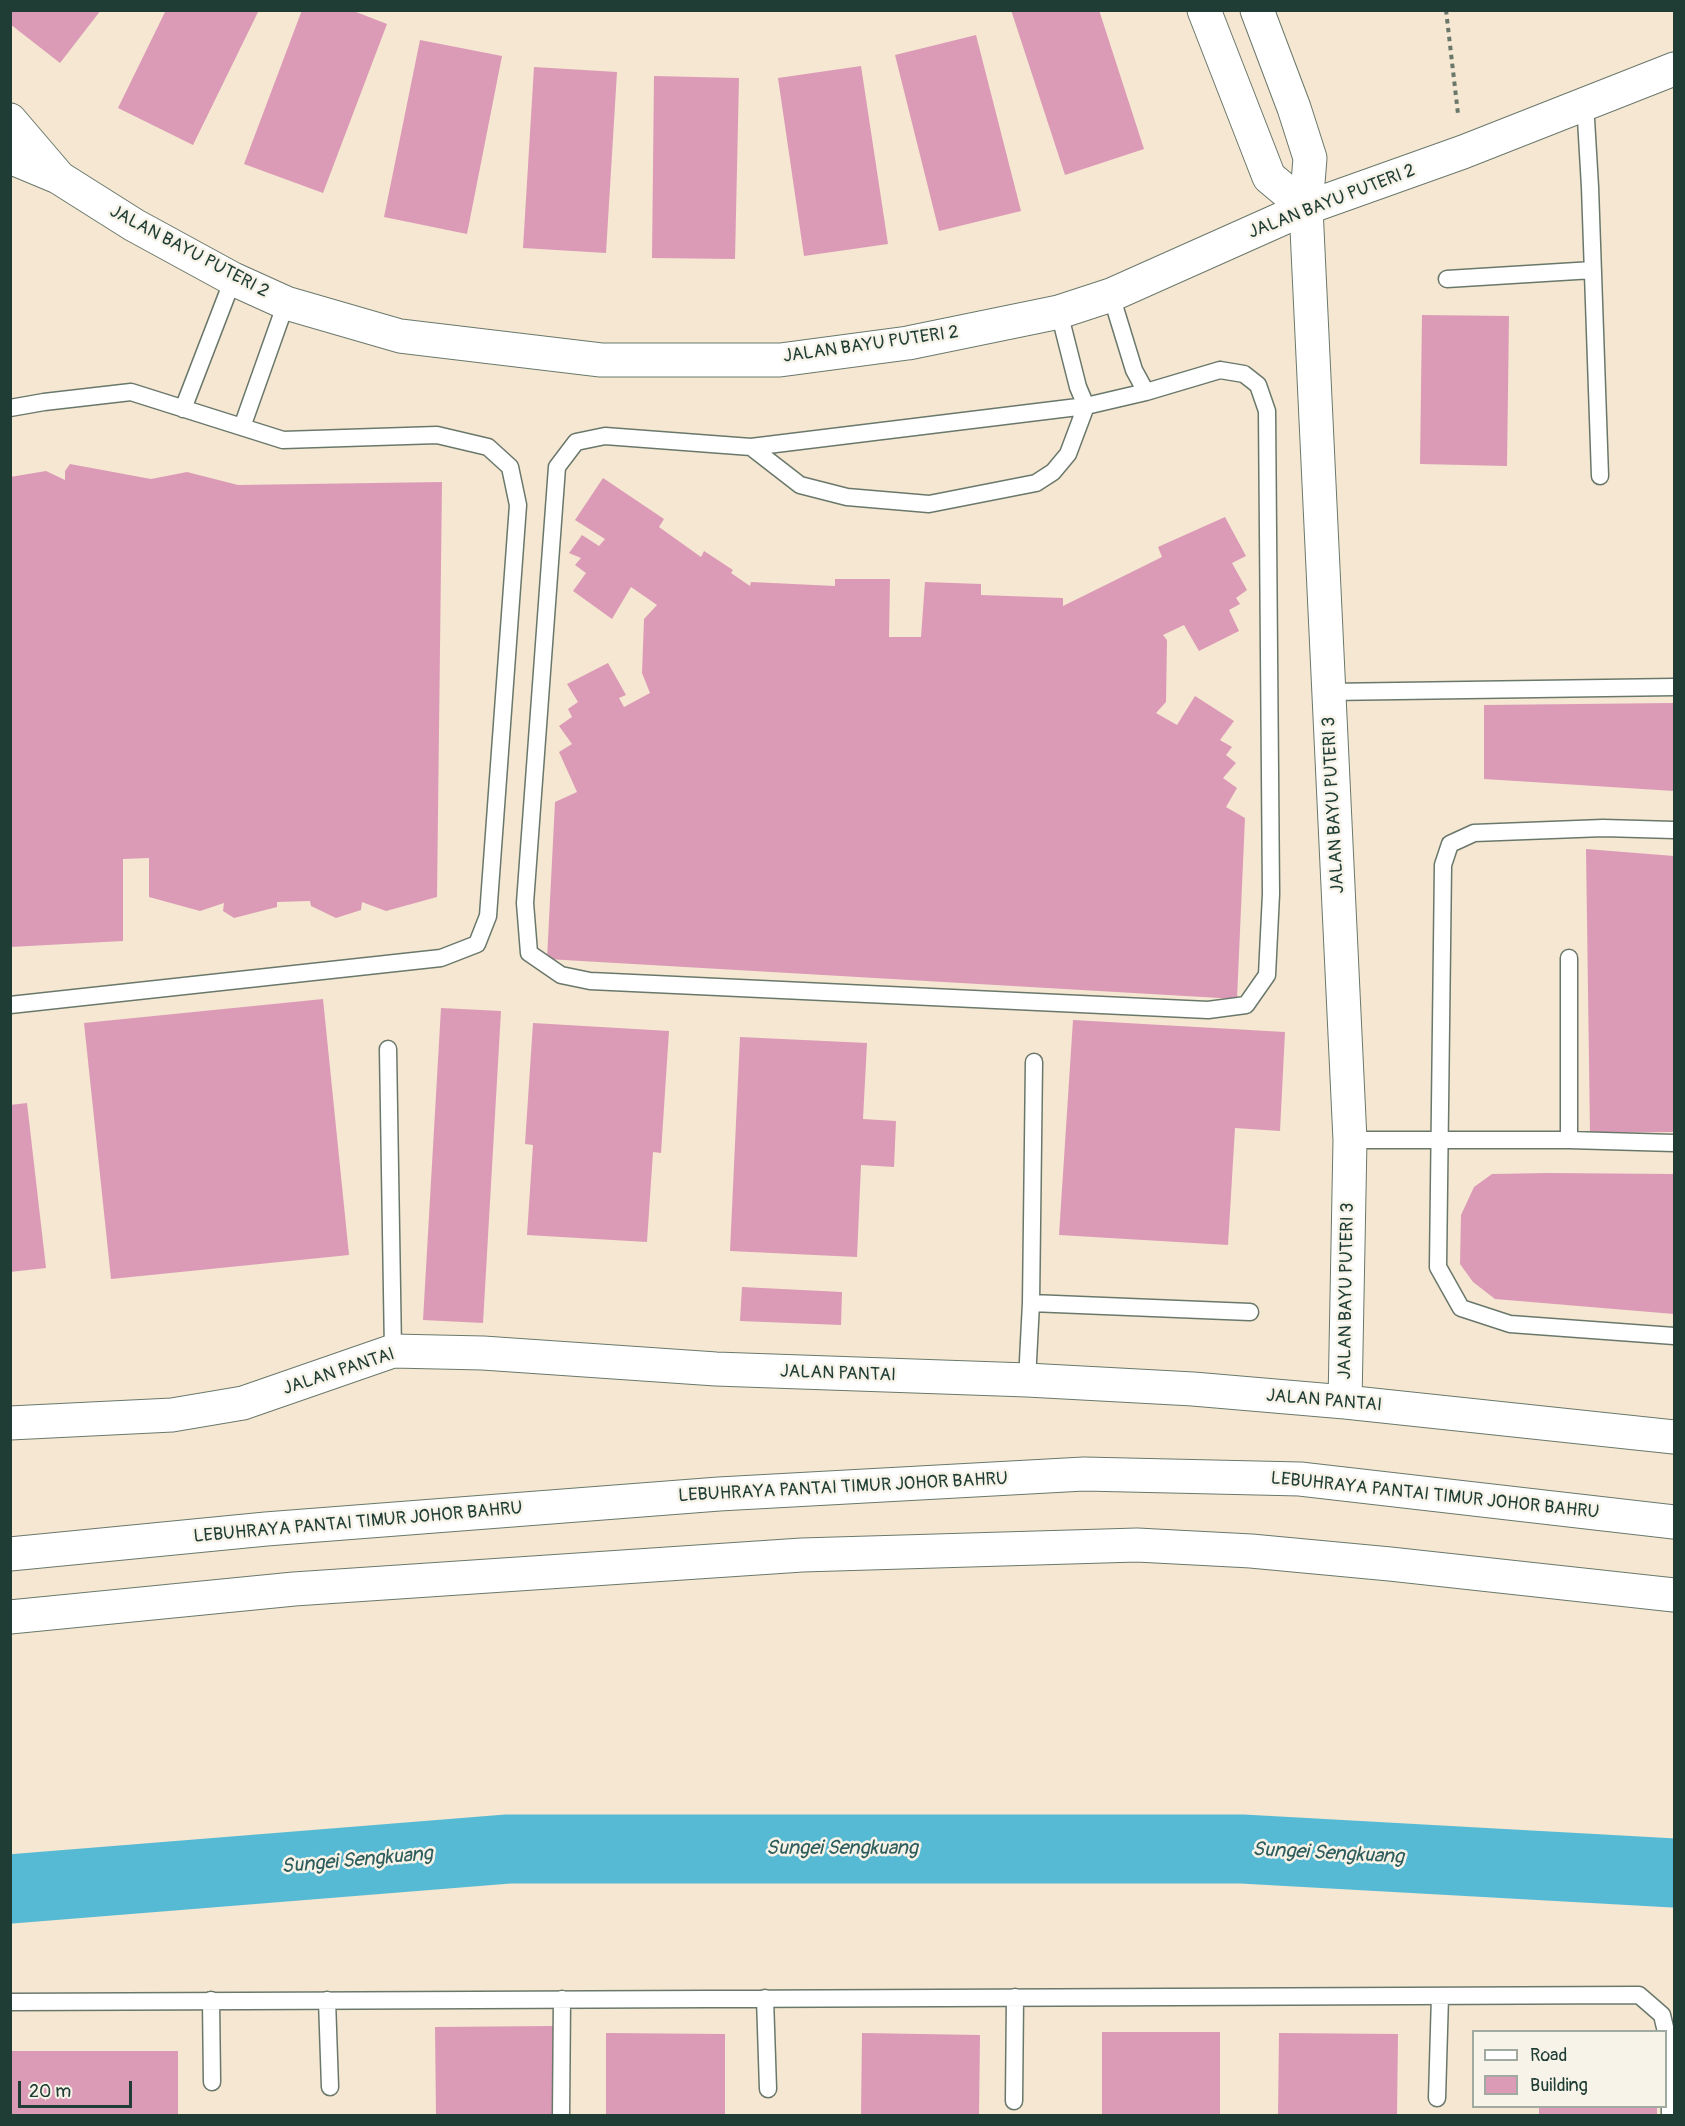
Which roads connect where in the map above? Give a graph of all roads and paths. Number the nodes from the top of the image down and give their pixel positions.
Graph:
1 (1204, 10) edge
2 (1257, 10) edge
3 (1446, 10) edge
4 (1674, 69) edge
5 (1584, 102) junction
6 (10, 120) edge
7 (1463, 152) junction
8 (10, 158) edge
9 (58, 177) junction
10 (1306, 208) junction
11 (1593, 270) junction
12 (233, 279) junction
13 (1447, 279) dead end
14 (1111, 295) junction
15 (286, 303) junction
16 (1059, 312) junction
17 (1146, 392) junction
18 (1086, 406) junction
19 (10, 408) edge
20 (183, 409) junction
21 (242, 427) junction
22 (751, 447) junction
23 (1600, 477) dead end
24 (1674, 687) edge
25 (1329, 692) junction
26 (1674, 830) edge
27 (1569, 958) dead end
28 (10, 1005) edge
29 (388, 1049) dead end
30 (1034, 1062) dead end
31 (1350, 1140) junction
32 (1569, 1140) junction
33 (1439, 1141) junction
34 (1674, 1143) edge
35 (1031, 1302) junction
36 (1250, 1312) dead end
37 (1674, 1336) edge
38 (393, 1351) junction
39 (1027, 1380) junction
40 (1345, 1402) junction
41 (10, 1423) edge
42 (1674, 1437) edge
43 (1674, 1522) edge
44 (10, 1554) edge
45 (1674, 1595) edge
46 (10, 1617) edge
47 (1440, 1996) junction
48 (1015, 1997) junction
49 (765, 1998) junction
50 (562, 1999) junction
51 (327, 2000) junction
52 (211, 2001) junction
53 (10, 2002) edge
54 (1666, 2030) edge
55 (1667, 2036) edge
56 (212, 2082) dead end
57 (330, 2087) dead end
58 (768, 2089) dead end
59 (1437, 2098) dead end
60 (1014, 2101) dead end
61 (561, 2115) edge
62 (1670, 2115) edge

1 - 10 main road
2 - 10 main road, JALAN BAYU PUTERI 3
3 - 7 path
4 - 5 main road, JALAN BAYU PUTERI 2
5 - 7 main road, JALAN BAYU PUTERI 2
5 - 11 lane
6 - 9 main road, JALAN BAYU PUTERI 2
7 - 10 main road, JALAN BAYU PUTERI 2
8 - 9 main road, JALAN BAYU PUTERI 2
9 - 12 main road, JALAN BAYU PUTERI 2
10 - 14 main road, JALAN BAYU PUTERI 2
10 - 25 main road, JALAN BAYU PUTERI 3
11 - 13 lane
11 - 23 lane
12 - 15 main road, JALAN BAYU PUTERI 2
12 - 20 lane
14 - 16 main road, JALAN BAYU PUTERI 2
14 - 17 lane
15 - 16 main road, JALAN BAYU PUTERI 2
15 - 21 lane
16 - 18 lane
17 - 18 lane
17 - 22 lane
18 - 22 lane
18 - 22 lane
19 - 20 lane
20 - 21 lane
21 - 28 lane
24 - 25 lane
25 - 31 main road, JALAN BAYU PUTERI 3
26 - 33 lane
27 - 32 lane
29 - 38 lane
30 - 35 lane
31 - 33 lane
31 - 40 main road, JALAN BAYU PUTERI 3
32 - 33 lane
32 - 34 lane
33 - 37 lane
35 - 36 lane
35 - 39 lane
38 - 39 main road, JALAN PANTAI
38 - 41 main road, JALAN PANTAI
39 - 40 main road, JALAN PANTAI
40 - 42 main road, JALAN PANTAI
43 - 44 main road, LEBUHRAYA PANTAI TIMUR JOHOR BAHRU
45 - 46 main road
47 - 48 lane
47 - 54 lane
47 - 59 lane
48 - 49 lane
48 - 60 lane
49 - 50 lane
49 - 58 lane
50 - 51 lane
50 - 61 lane
51 - 52 lane
51 - 57 lane
52 - 53 lane
52 - 56 lane
55 - 62 lane

